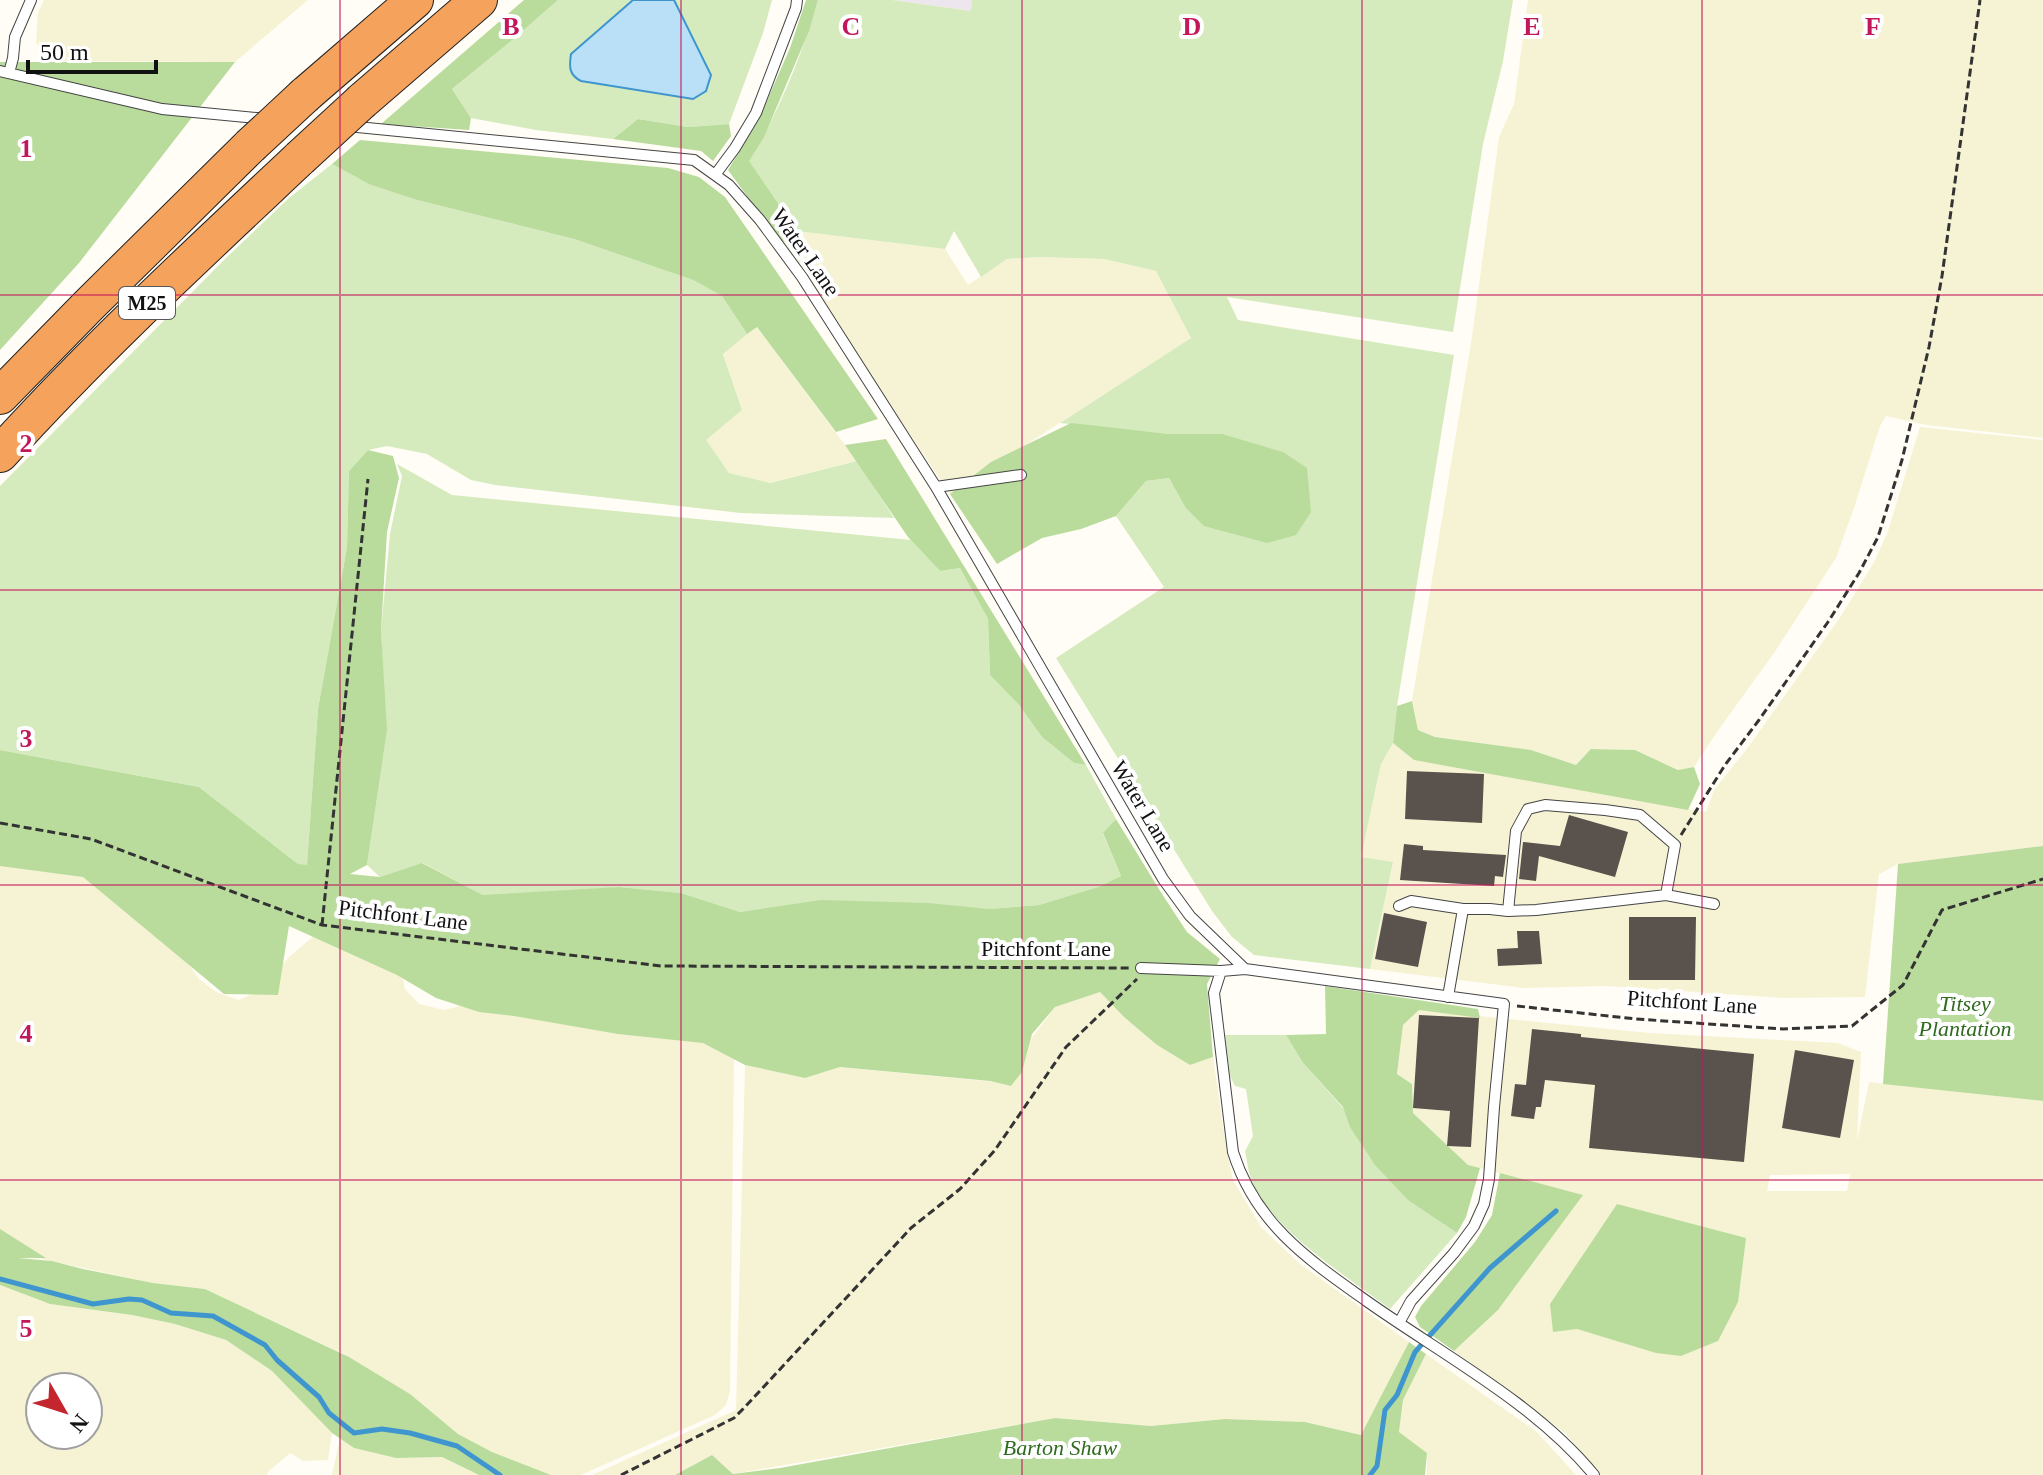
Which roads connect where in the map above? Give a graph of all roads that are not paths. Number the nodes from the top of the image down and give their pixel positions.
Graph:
1 (31, 0) edge
2 (415, 0) edge
3 (479, 0) edge
4 (797, 0) edge
5 (5, 72) edge
6 (307, 113) junction
7 (715, 175) junction
8 (0, 396) edge
9 (0, 454) edge
10 (1021, 475) dead end
11 (936, 487) junction
12 (1666, 895) junction
13 (1714, 904) dead end
14 (1399, 906) dead end
15 (1463, 909) junction
16 (1508, 911) junction
17 (1141, 968) road end
18 (1245, 969) junction
19 (1221, 971) junction
20 (1448, 997) junction
21 (1399, 1323) junction
22 (1594, 1475) edge

1 - 5 lane
2 - 6 highway, M25
3 - 9 highway, M25, bridge
4 - 7 lane
5 - 6 lane, Water Lane
6 - 7 lane, Water Lane
6 - 8 highway, M25, bridge
7 - 11 lane, Water Lane
10 - 11 lane
11 - 18 lane, Water Lane
12 - 13 lane
12 - 16 lane
12 - 16 lane
14 - 15 lane
15 - 16 lane
15 - 20 lane
17 - 19 lane, Pitchfont Lane
18 - 19 lane, Pitchfont Lane
18 - 20 lane, Pitchfont Lane
19 - 21 lane
20 - 21 lane, Pitchfont Lane
21 - 22 lane

